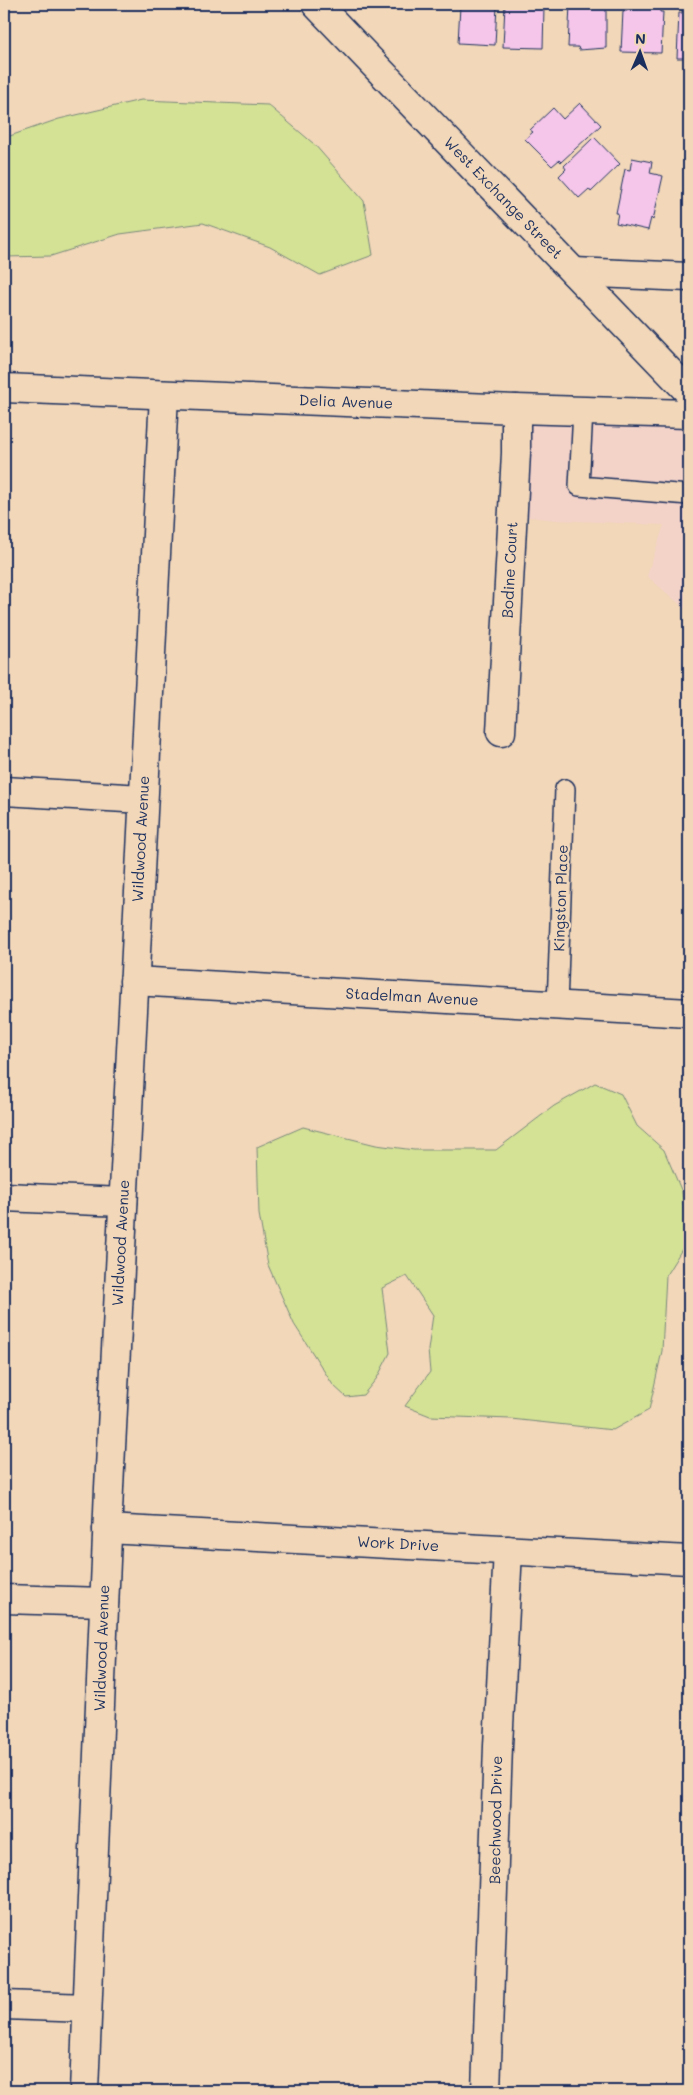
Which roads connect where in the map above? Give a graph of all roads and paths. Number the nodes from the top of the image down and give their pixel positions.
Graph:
1 (316, 4) edge
2 (574, 272) junction
3 (689, 276) edge
4 (4, 388) edge
5 (689, 392) edge
6 (164, 395) junction
7 (516, 409) junction
8 (583, 411) junction
9 (689, 414) edge
10 (689, 495) edge
11 (501, 732) dead end
12 (565, 789) dead end
13 (4, 791) edge
14 (143, 799) junction
15 (134, 981) junction
16 (556, 1006) junction
17 (689, 1013) edge
18 (4, 1197) edge
19 (123, 1202) junction
20 (107, 1529) junction
21 (508, 1550) junction
22 (689, 1560) edge
23 (4, 1599) edge
24 (104, 1602) junction
25 (4, 2005) edge
26 (87, 2008) junction
27 (84, 2091) edge
28 (486, 2091) edge

1 - 2 street, West Exchange Street
2 - 3 street
2 - 5 street, West Exchange Street
4 - 6 street, Delia Avenue
6 - 7 street, Delia Avenue
6 - 14 street, Wildwood Avenue
7 - 8 street, Delia Avenue
7 - 11 street, Bodine Court
8 - 9 street, Delia Avenue
8 - 10 lane
12 - 16 lane, Kingston Place
13 - 14 street
14 - 15 street, Wildwood Avenue
15 - 16 street, Stadelman Avenue
15 - 19 street, Wildwood Avenue
16 - 17 street, Stadelman Avenue
18 - 19 street
19 - 20 street, Wildwood Avenue
20 - 21 street, Work Drive
20 - 24 street, Wildwood Avenue
21 - 22 street, Work Drive
21 - 28 street, Beechwood Drive
23 - 24 street
24 - 26 street, Wildwood Avenue
25 - 26 street
26 - 27 street, Wildwood Avenue

